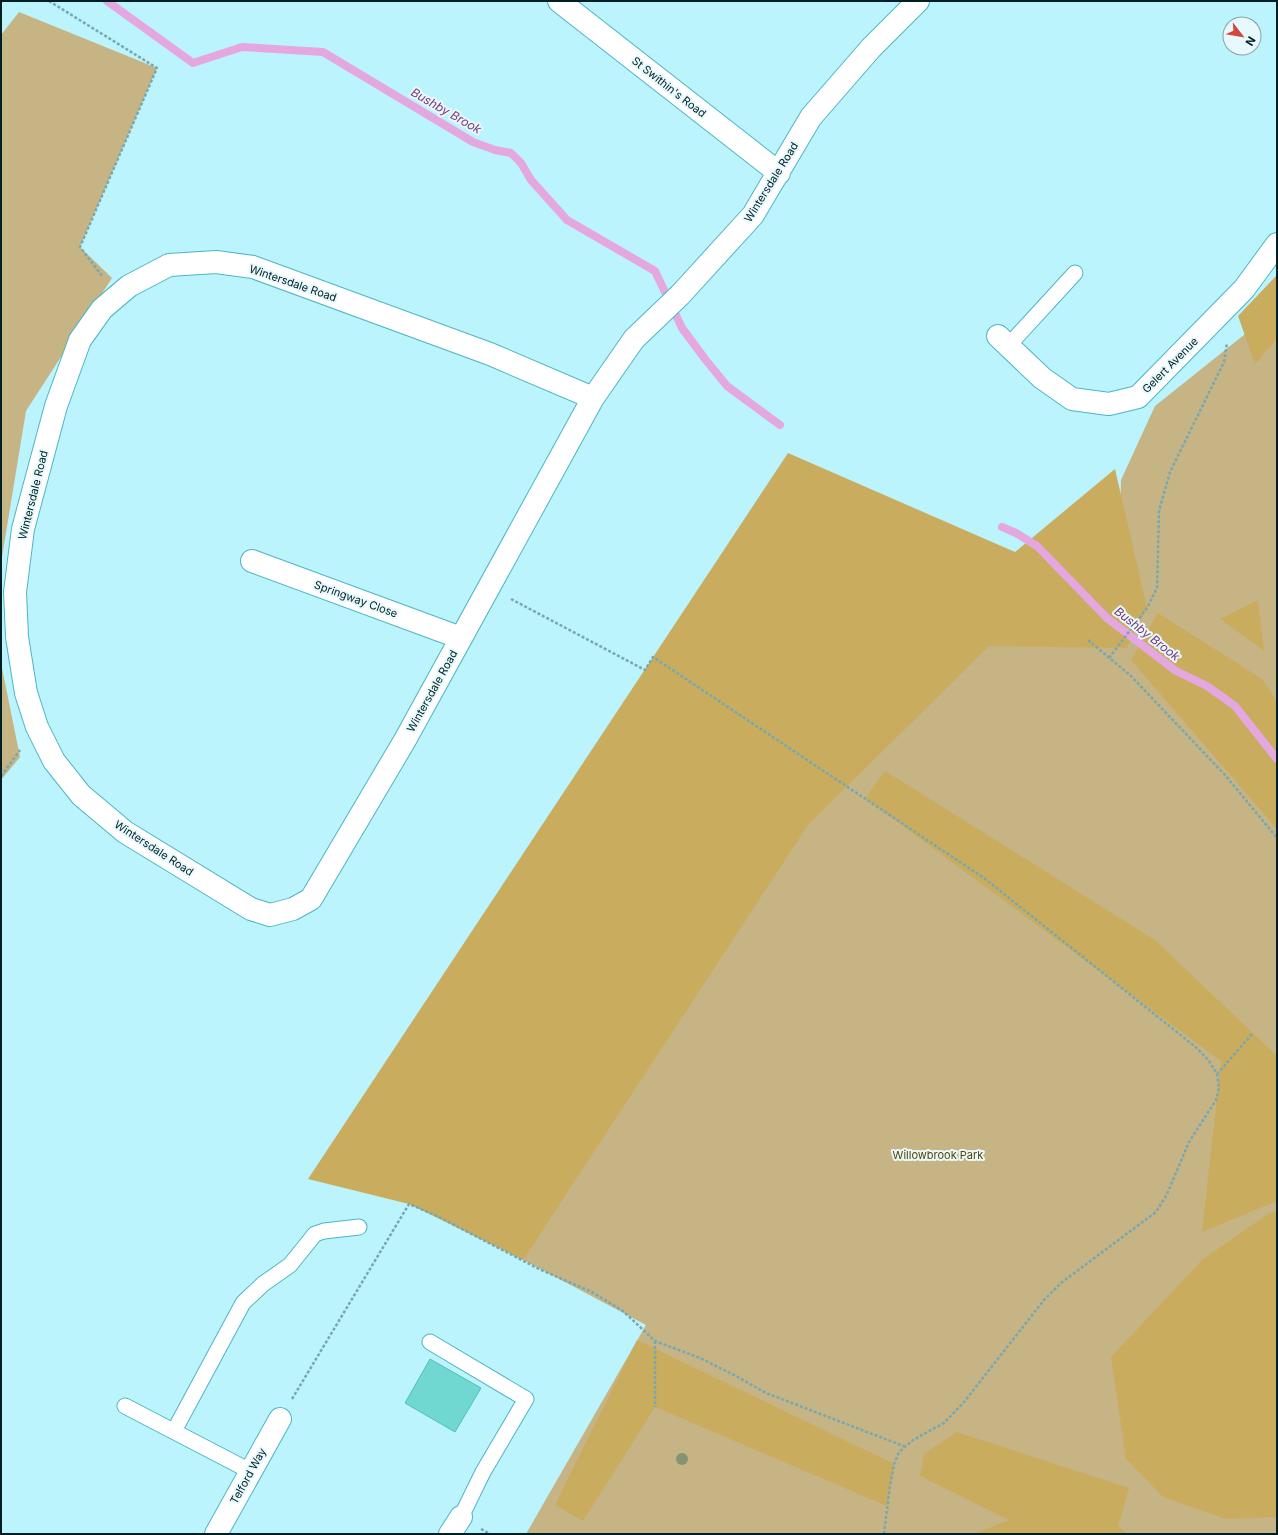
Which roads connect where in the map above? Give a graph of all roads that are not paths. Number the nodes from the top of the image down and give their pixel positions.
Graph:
1 (559, 1) edge
2 (918, 1) edge
3 (779, 173) junction
4 (1277, 244) edge
5 (1075, 273) dead end
6 (1003, 341) joint
7 (594, 398) junction
8 (252, 560) dead end
9 (461, 638) junction
10 (359, 1227) dead end
11 (430, 1342) dead end
12 (125, 1406) dead end
13 (280, 1419) road end
14 (174, 1431) junction
15 (250, 1471) junction
16 (456, 1525) edge
17 (216, 1534) edge

1 - 3 street, St Swithin's Road
2 - 3 street, Wintersdale Road
3 - 7 street, Wintersdale Road
4 - 6 street, Gelert Avenue
5 - 6 lane
7 - 9 street, Wintersdale Road
7 - 9 street, Wintersdale Road
8 - 9 street, Springway Close
10 - 14 lane
11 - 16 lane
12 - 14 lane
13 - 15 street, Telford Way
14 - 15 lane
15 - 17 street, Telford Way

